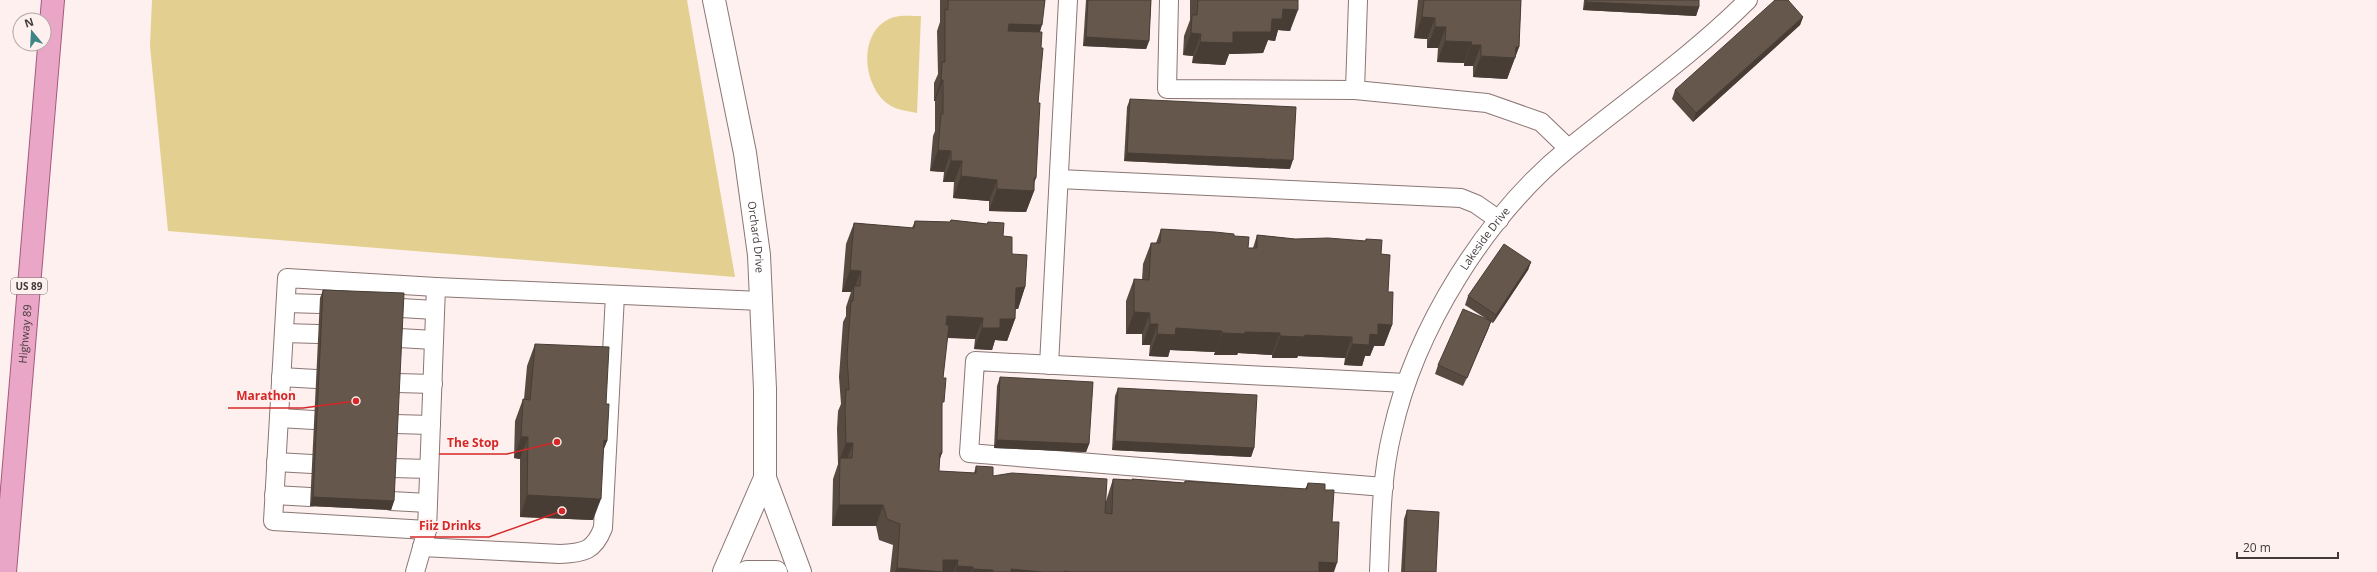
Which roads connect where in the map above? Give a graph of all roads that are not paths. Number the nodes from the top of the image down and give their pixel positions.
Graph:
1 (53, 0) edge
2 (714, 0) edge
3 (1068, 0) edge
4 (1169, 0) edge
5 (1358, 0) edge
6 (1748, 0) edge
7 (1356, 90) junction
8 (1568, 148) junction
9 (1059, 179) junction
10 (1499, 220) junction
11 (436, 287) junction
12 (615, 295) junction
13 (761, 301) junction
14 (286, 302) junction
15 (320, 304) dead end
16 (401, 308) edge
17 (435, 310) junction
18 (284, 333) junction
19 (318, 334) dead end
20 (399, 338) edge
21 (434, 340) junction
22 (1049, 365) junction
23 (281, 377) junction
24 (316, 379) dead end
25 (397, 383) edge
26 (1406, 383) junction
27 (433, 384) junction
28 (279, 418) junction
29 (314, 420) dead end
30 (395, 424) edge
31 (431, 425) junction
32 (276, 462) junction
33 (312, 464) dead end
34 (393, 468) edge
35 (429, 469) junction
36 (765, 478) junction
37 (1384, 487) junction
38 (274, 496) junction
39 (310, 497) dead end
40 (391, 501) edge
41 (428, 503) junction
42 (427, 530) junction
43 (422, 547) junction
44 (5, 572) edge
45 (415, 572) edge
46 (724, 572) edge
47 (746, 572) edge
48 (776, 572) edge
49 (800, 572) edge
50 (1379, 572) edge

1 - 44 main road, Highway 89 / US 89
2 - 13 street, Orchard Drive
3 - 9 lane
4 - 7 lane
5 - 7 lane
6 - 8 lane, Lakeside Drive
7 - 8 lane
8 - 10 lane, Lakeside Drive
9 - 10 lane
9 - 22 lane
10 - 26 lane, Lakeside Drive
11 - 12 lane
11 - 14 lane
11 - 17 lane
12 - 13 lane
12 - 43 lane
13 - 36 street, Orchard Drive
14 - 15 lane
14 - 18 lane
16 - 17 lane
17 - 21 lane
18 - 19 lane
18 - 23 lane
20 - 21 lane
21 - 27 lane
22 - 26 lane
22 - 37 lane
23 - 24 lane
23 - 28 lane
25 - 27 lane
26 - 37 lane, Lakeside Drive
27 - 31 lane
28 - 29 lane
28 - 32 lane
30 - 31 lane
31 - 35 lane
32 - 33 lane
32 - 38 lane
34 - 35 lane
35 - 41 lane
36 - 46 street, Orchard Drive
36 - 49 street, Orchard Drive
37 - 50 lane, Lakeside Drive
38 - 39 lane
38 - 42 lane
40 - 41 lane
41 - 42 lane
42 - 43 lane
43 - 45 lane
47 - 48 street

